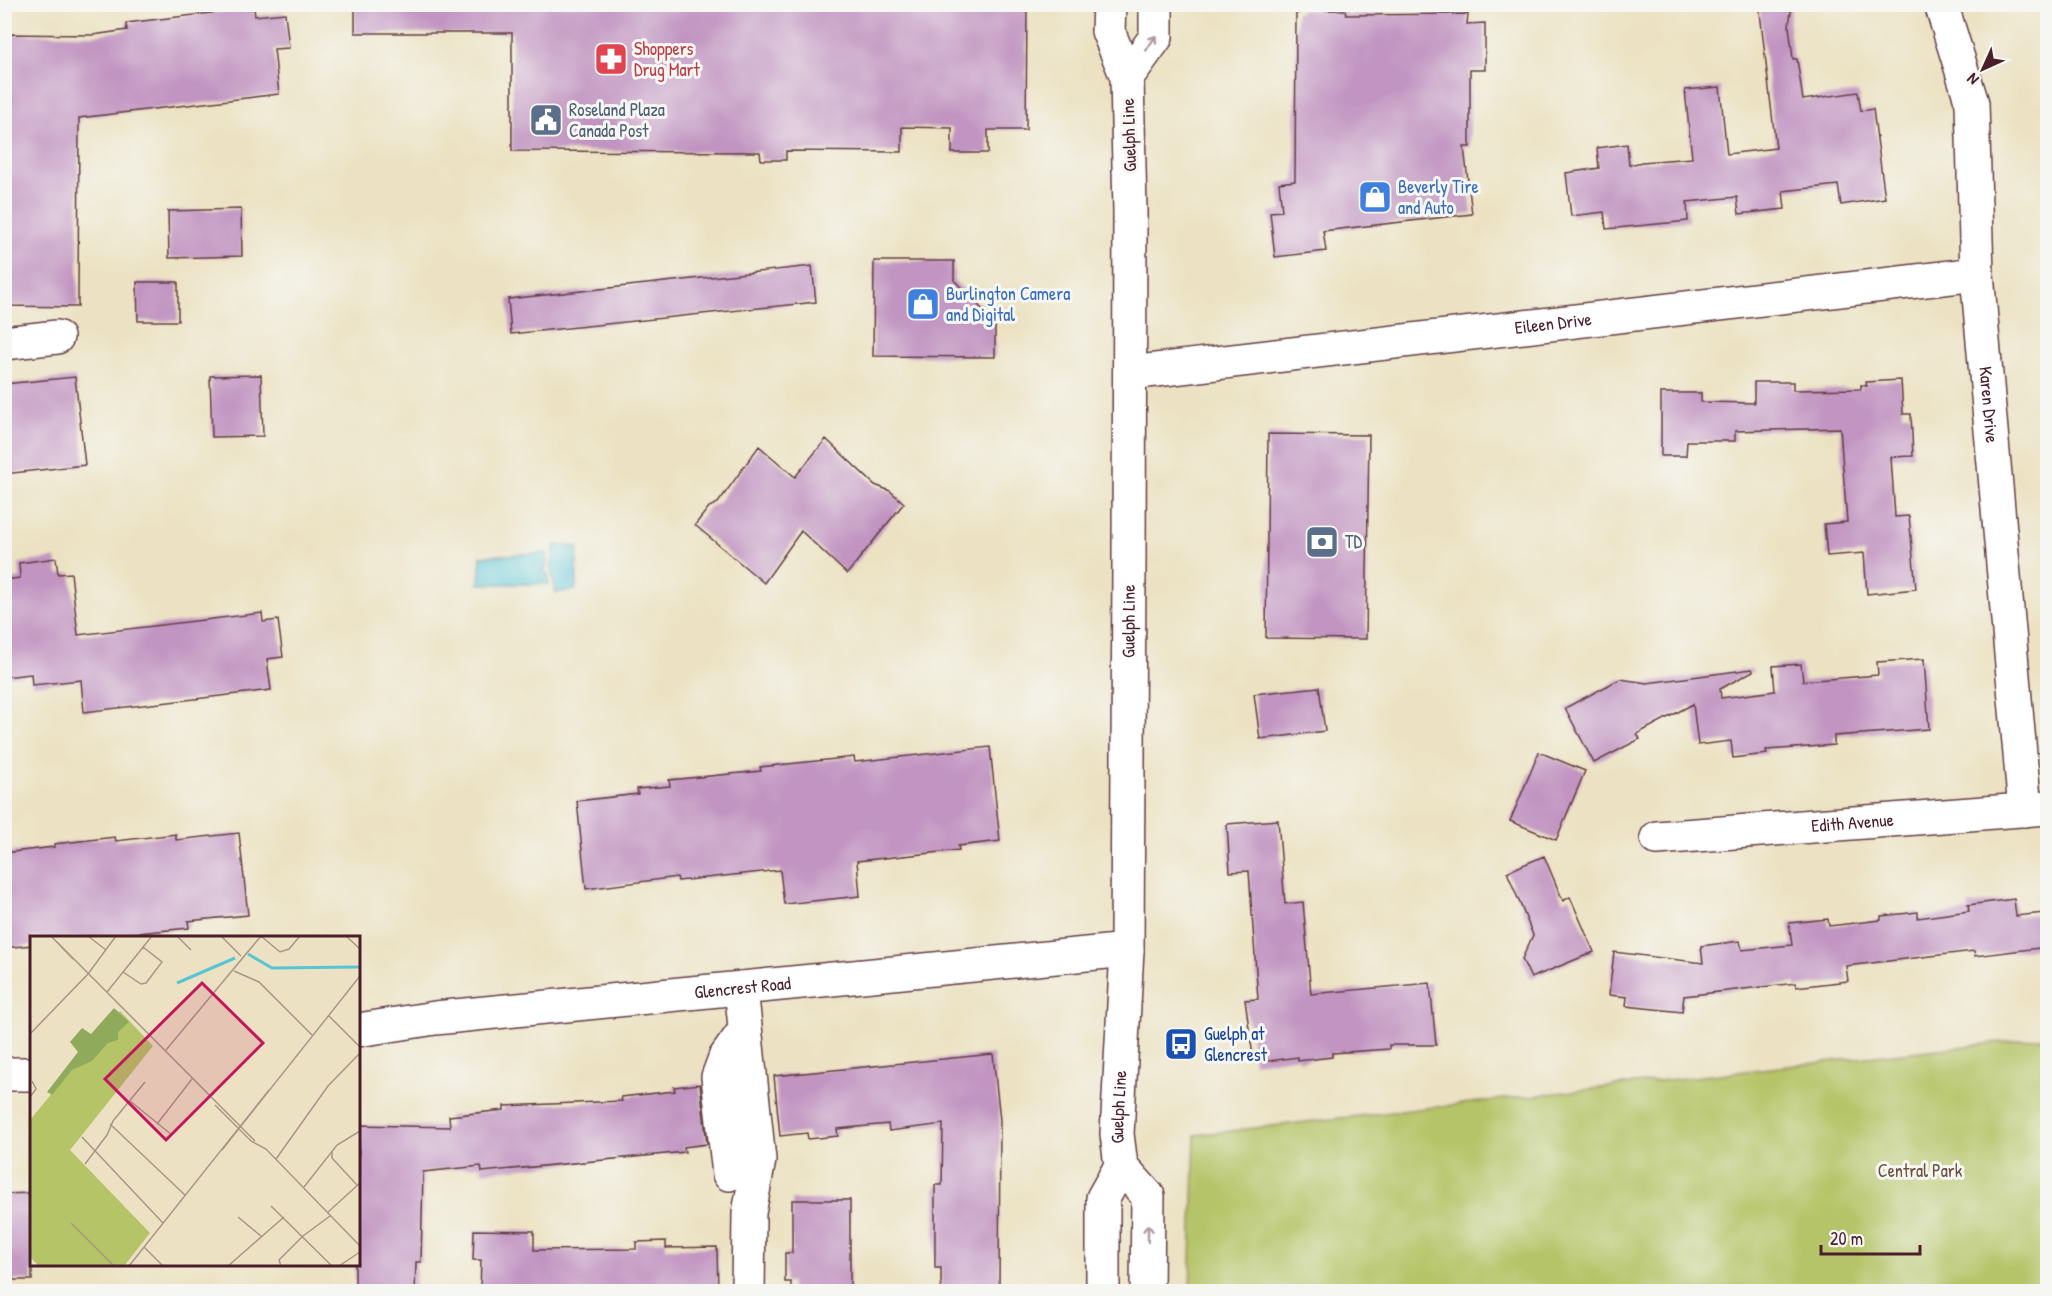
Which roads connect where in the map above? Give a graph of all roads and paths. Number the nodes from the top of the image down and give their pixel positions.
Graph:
1 (1109, 4) edge
2 (1156, 4) edge
3 (1941, 4) edge
4 (1127, 76) junction
5 (1977, 274) junction
6 (57, 337) dead end
7 (4, 343) edge
8 (1130, 373) junction
9 (2036, 809) edge
10 (1657, 838) dead end
11 (1126, 950) junction
12 (741, 988) junction
13 (360, 1030) edge
14 (745, 1030) junction
15 (4, 1074) edge
16 (30, 1074) edge
17 (1120, 1166) junction
18 (729, 1174) dead end
19 (748, 1292) edge
20 (1103, 1292) edge
21 (1147, 1292) edge

1 - 4 street, Guelph Line
4 -> 2 street, Guelph Line
3 - 5 street, Karen Drive
4 - 8 street, Guelph Line
5 - 8 street, Eileen Drive
5 - 9 street, Karen Drive
6 - 7 street
8 - 11 street, Guelph Line
9 - 10 street, Edith Avenue
11 - 12 street, Glencrest Road
11 - 17 street, Guelph Line
12 - 13 street, Glencrest Road
12 - 14 street
14 - 18 street
14 - 19 street
15 - 16 street
17 - 20 street, Guelph Line
21 -> 17 street, Guelph Line

